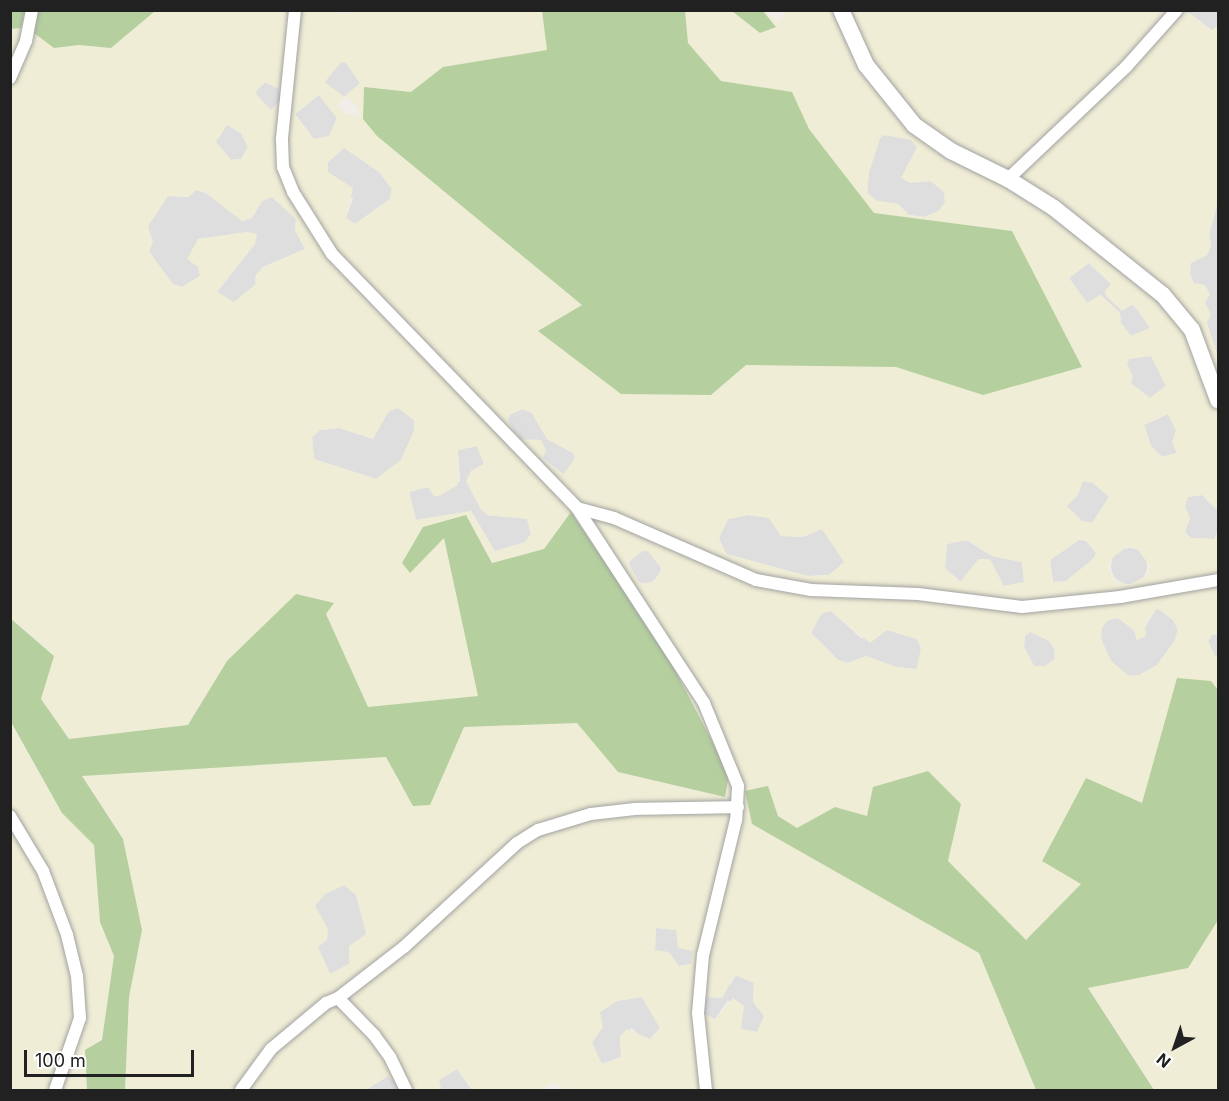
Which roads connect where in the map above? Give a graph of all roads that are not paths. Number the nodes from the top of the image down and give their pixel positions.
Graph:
1 (32, 10) edge
2 (295, 10) edge
3 (841, 10) edge
4 (1177, 10) edge
5 (10, 78) edge
6 (1008, 179) junction
7 (1218, 400) edge
8 (577, 508) junction
9 (1218, 580) edge
10 (738, 807) junction
11 (10, 816) edge
12 (338, 999) junction
13 (55, 1090) edge
14 (241, 1090) edge
15 (406, 1090) edge
16 (706, 1090) edge

1 - 5 street
2 - 8 street
3 - 6 street
4 - 6 street
6 - 7 street
8 - 9 street
8 - 10 street
10 - 12 street
10 - 16 street
11 - 13 street
12 - 14 street
12 - 15 street

